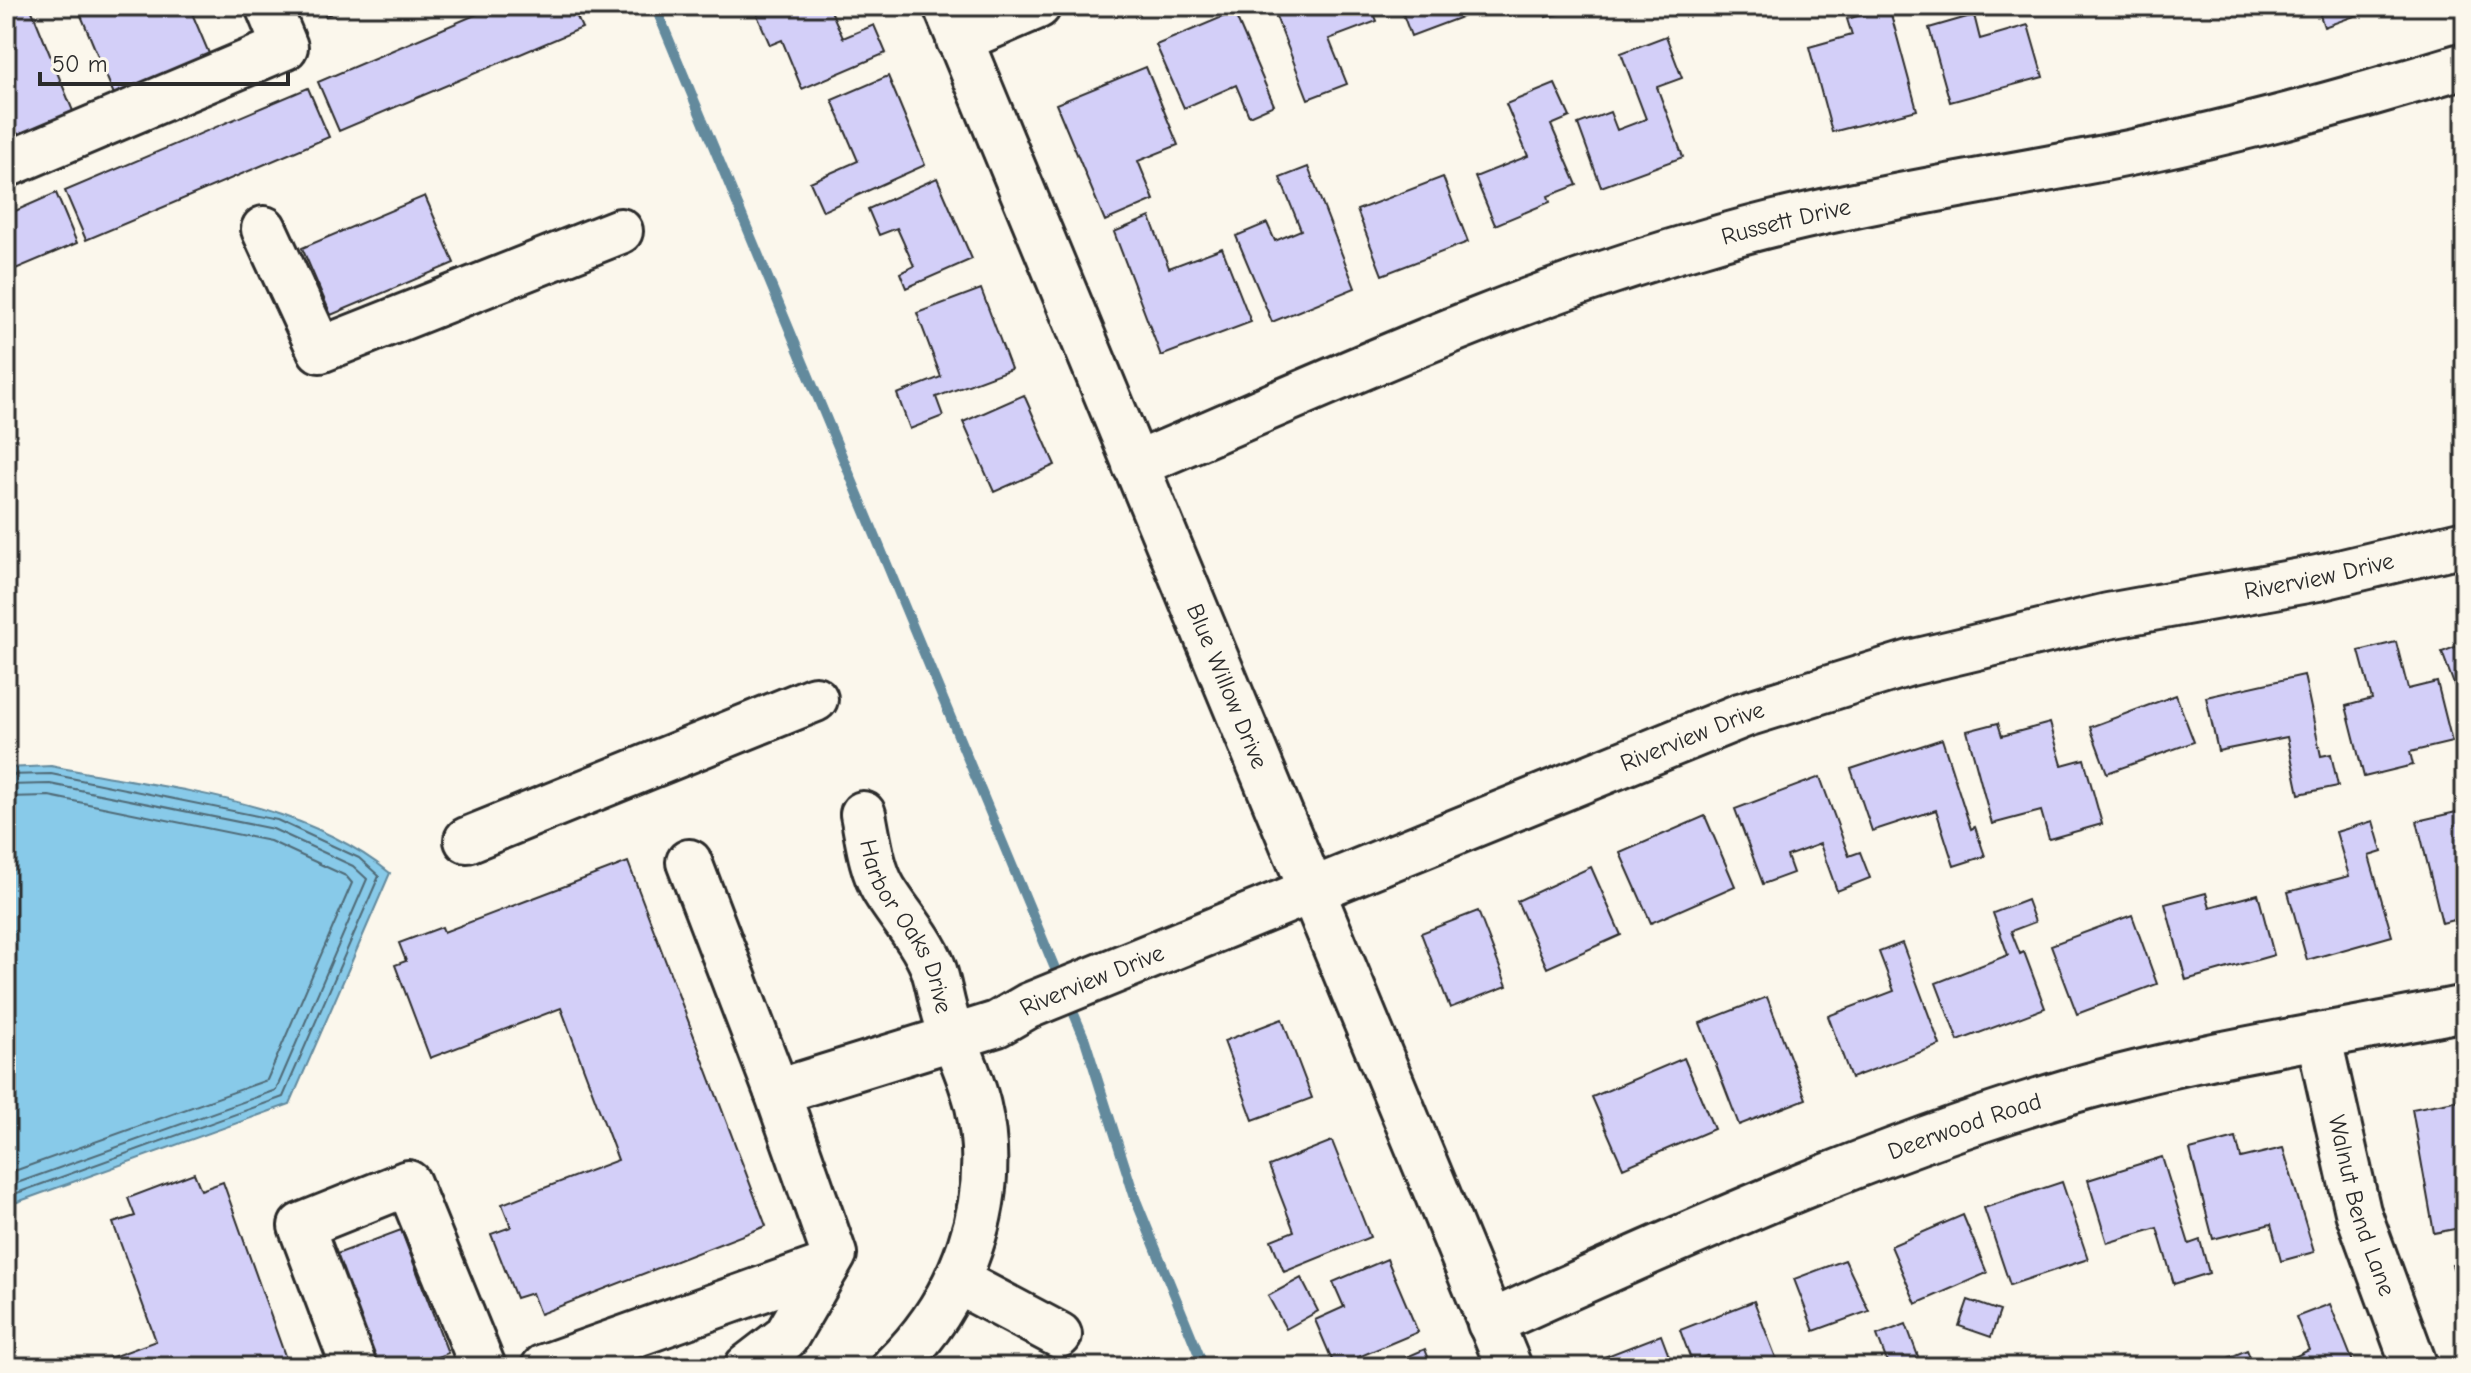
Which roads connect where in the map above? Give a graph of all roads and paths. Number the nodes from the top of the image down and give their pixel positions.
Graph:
1 (268, 6) edge
2 (1038, 6) edge
3 (953, 23) edge
4 (2465, 65) edge
5 (6, 165) edge
6 (264, 229) dead end
7 (620, 231) dead end
8 (1135, 465) junction
9 (2465, 543) edge
10 (815, 699) dead end
11 (863, 814) dead end
12 (467, 840) dead end
13 (689, 862) dead end
14 (1313, 893) junction
15 (2465, 1008) edge
16 (955, 1038) junction
17 (2319, 1039) junction
18 (777, 1092) junction
19 (827, 1266) junction
20 (957, 1281) junction
21 (1490, 1323) junction
22 (1059, 1335) dead end
23 (354, 1367) edge
24 (483, 1367) edge
25 (544, 1367) edge
26 (747, 1367) edge
27 (894, 1367) edge
28 (1509, 1367) edge
29 (2415, 1367) edge

1 - 5 street
2 - 3 street
3 - 8 street, Blue Willow Drive
4 - 8 street, Russett Drive
6 - 7 street
8 - 14 street, Blue Willow Drive
9 - 14 street, Riverview Drive
10 - 12 street
11 - 16 street, Harbor Oaks Drive
13 - 18 street
14 - 16 street, Riverview Drive
14 - 21 street, Blue Willow Drive
15 - 17 street, Deerwood Road
16 - 18 street, Riverview Drive
16 - 20 street
17 - 21 street, Deerwood Road
17 - 29 street, Walnut Bend Lane
18 - 19 street
19 - 25 street
19 - 26 street
20 - 22 street
20 - 27 street
21 - 28 street, Blue Willow Drive
23 - 24 street

